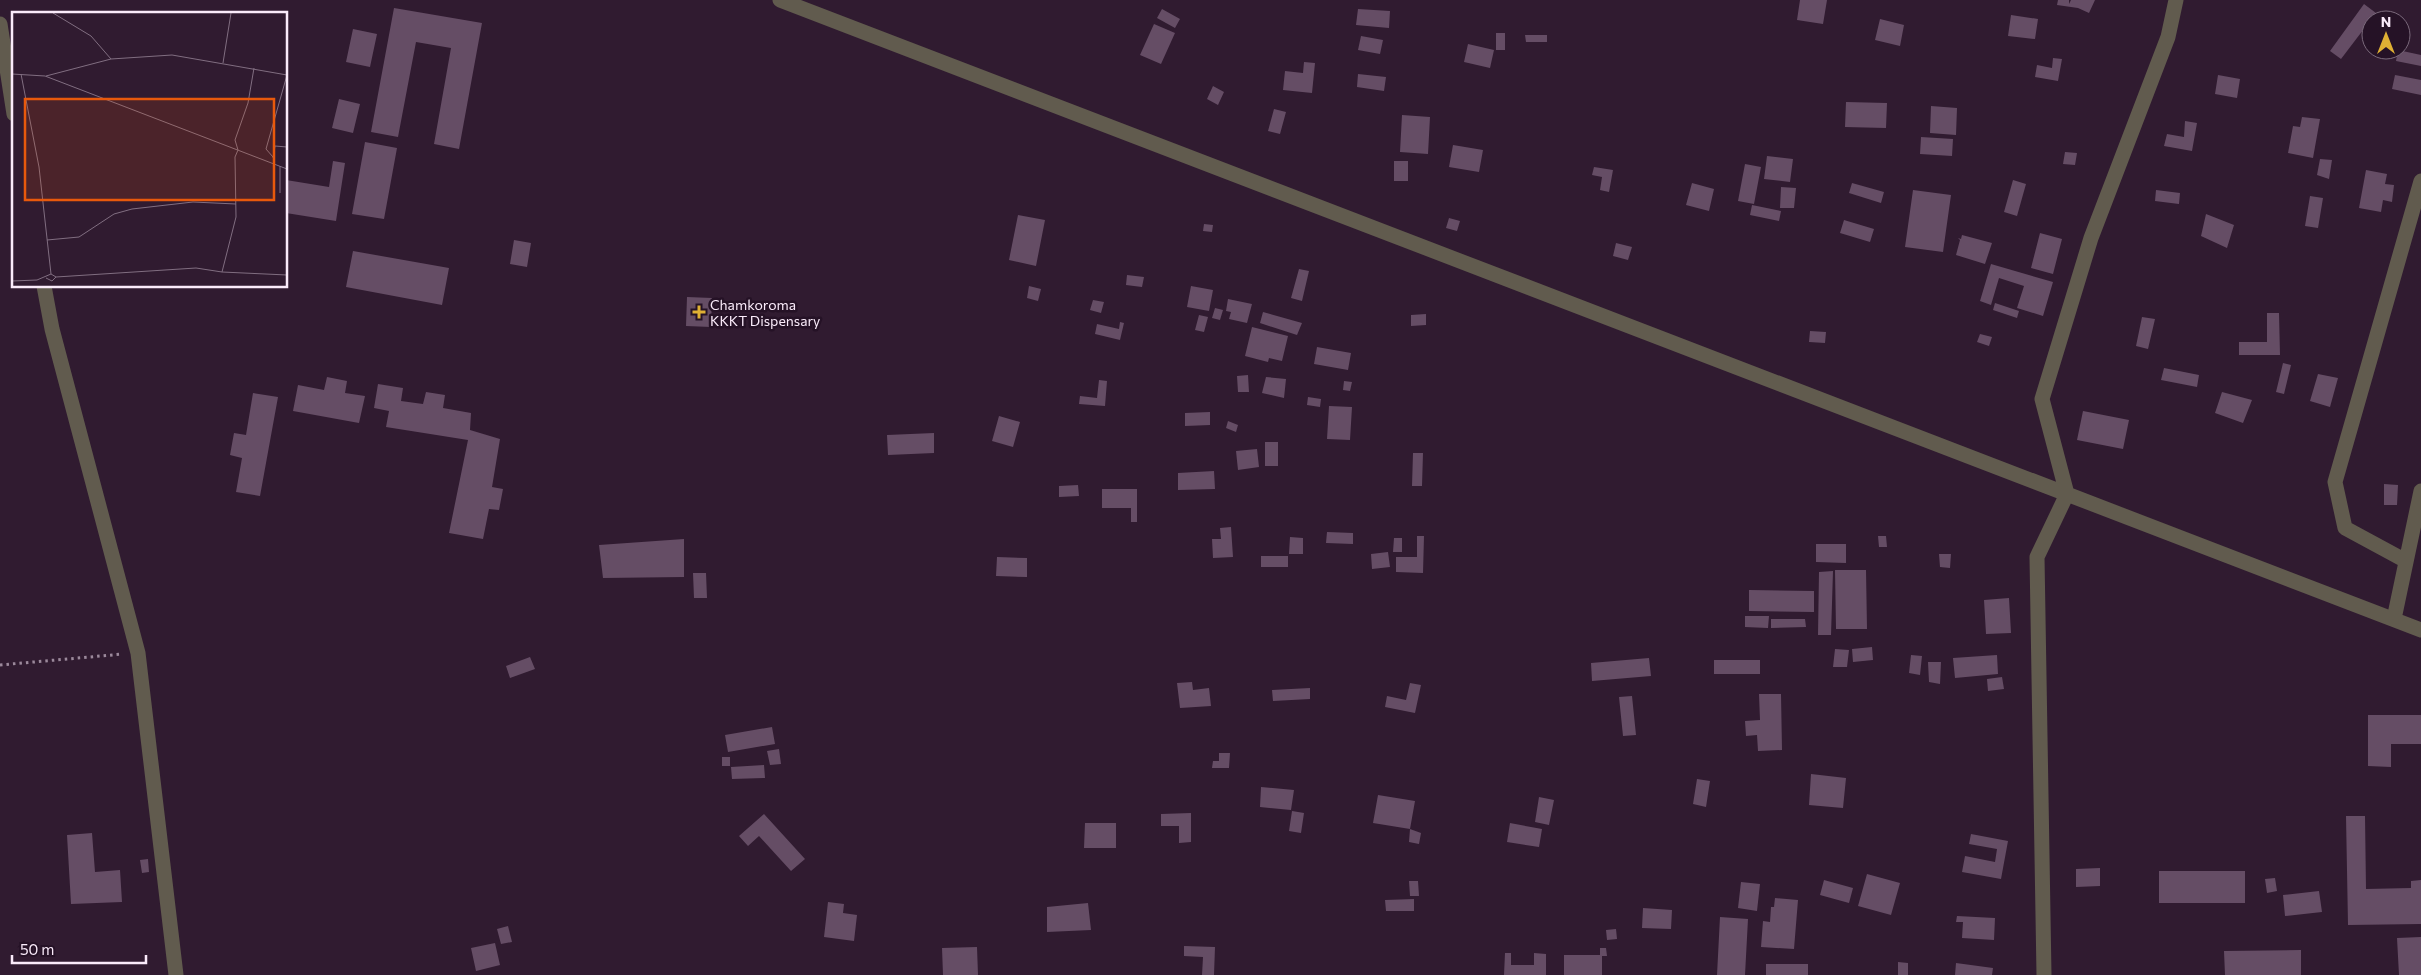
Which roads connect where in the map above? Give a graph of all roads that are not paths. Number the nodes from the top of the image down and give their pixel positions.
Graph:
1 (780, 0) edge
2 (2176, 0) edge
3 (0, 24) edge
4 (12, 101) edge
5 (2421, 181) edge
6 (44, 288) edge
7 (2421, 491) edge
8 (2067, 494) junction
9 (2406, 561) junction
10 (2394, 619) junction
11 (2421, 630) edge
12 (176, 975) edge
13 (2044, 975) edge

1 - 8 street
2 - 8 street
3 - 4 street
5 - 9 street
6 - 12 street
7 - 9 street
8 - 10 street
8 - 13 street
9 - 10 street
10 - 11 street

